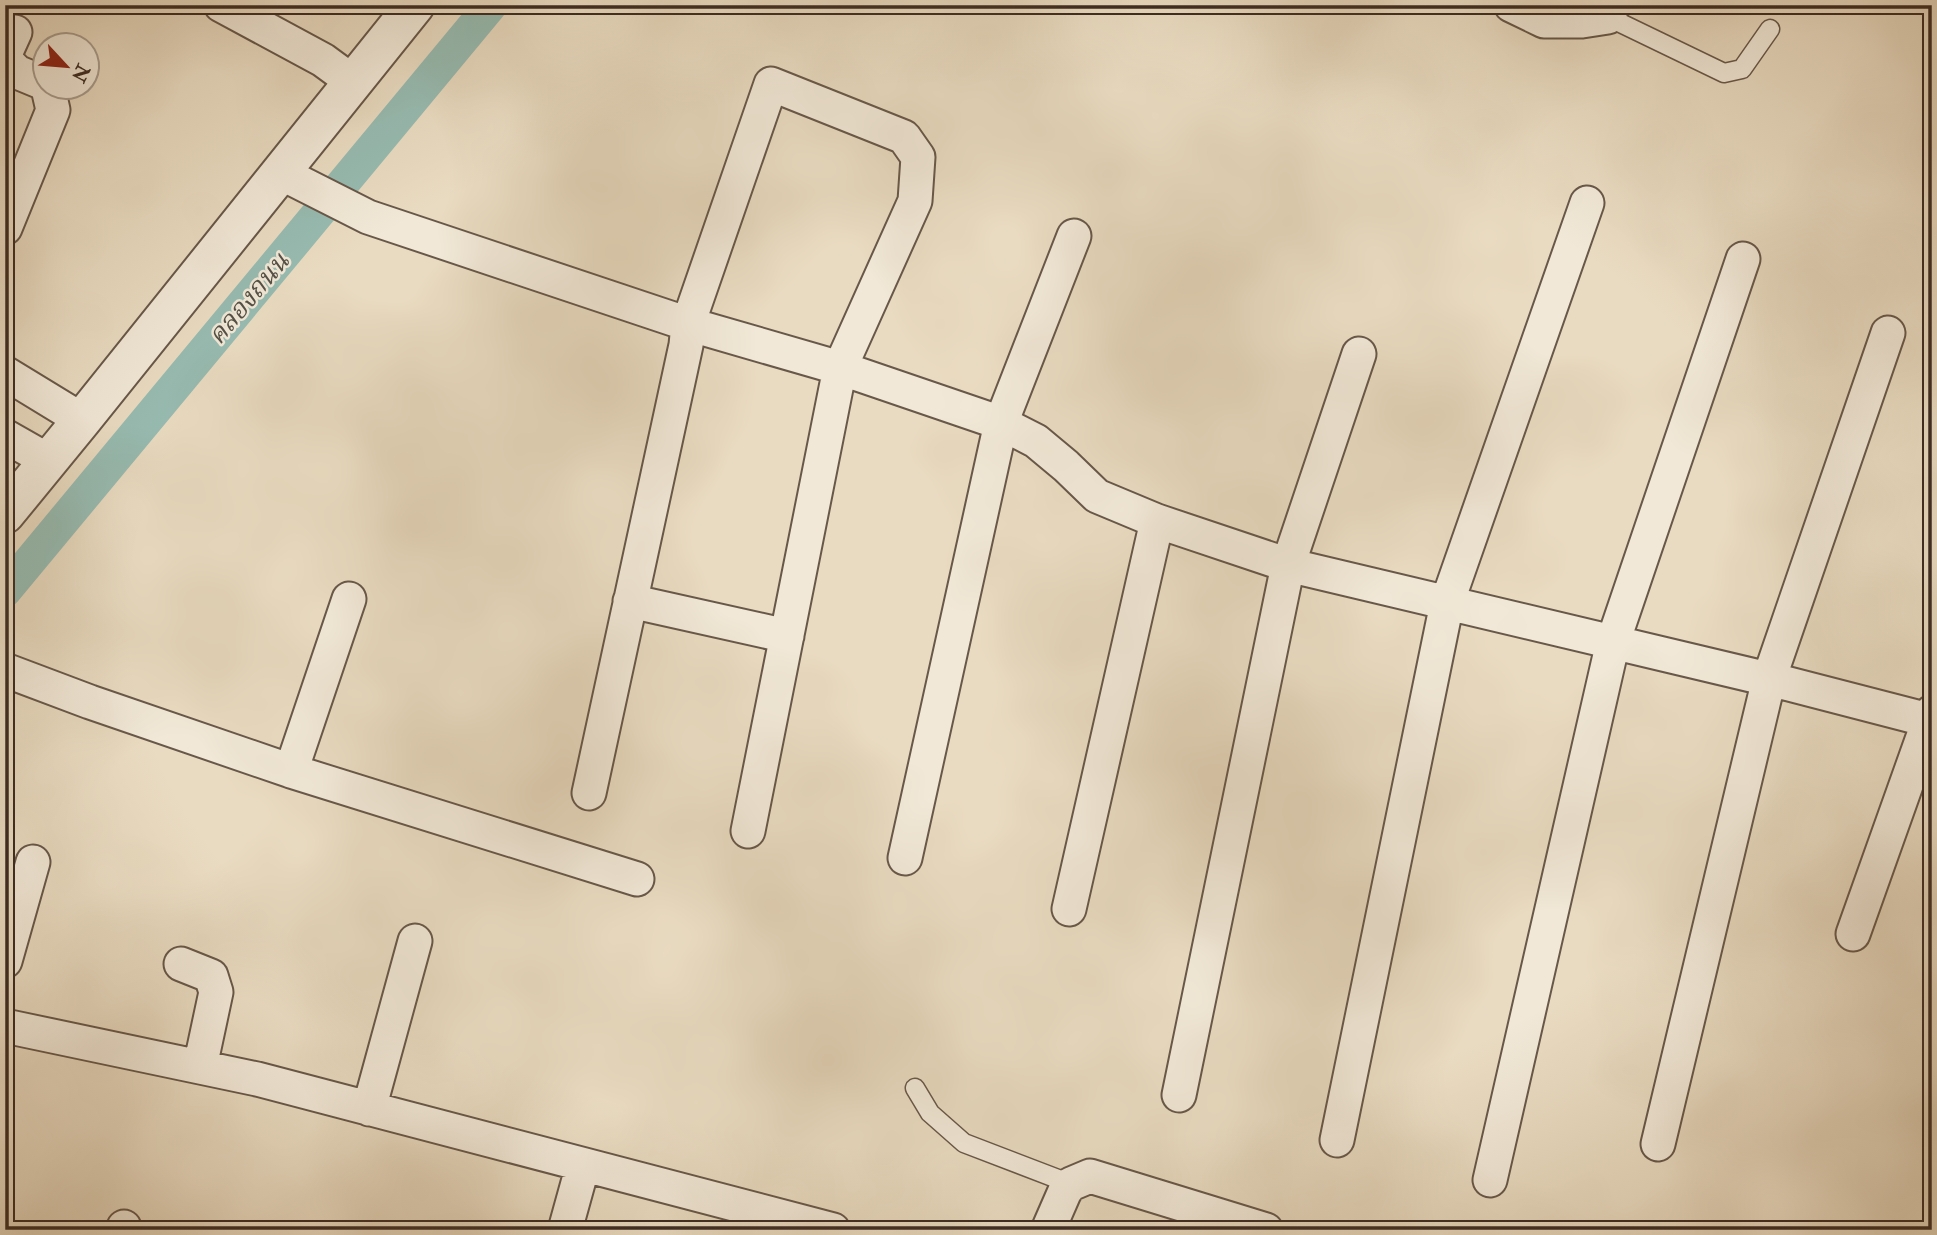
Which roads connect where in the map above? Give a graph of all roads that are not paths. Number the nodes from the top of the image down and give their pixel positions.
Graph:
1 (221, 5) edge
2 (415, 5) edge
3 (1511, 5) edge
4 (1601, 14) edge
5 (1770, 29) dead end
6 (8, 49) edge
7 (32, 77) edge
8 (353, 82) junction
9 (51, 102) edge
10 (293, 179) junction
11 (1587, 203) dead end
12 (5, 228) edge
13 (1074, 236) dead end
14 (1743, 259) dead end
15 (688, 324) junction
16 (1888, 333) dead end
17 (1359, 354) dead end
18 (839, 368) junction
19 (5, 373) edge
20 (82, 420) junction
21 (1000, 423) junction
22 (5, 436) edge
23 (49, 461) junction
24 (5, 514) edge
25 (1157, 521) junction
26 (1288, 565) junction
27 (349, 599) dead end
28 (630, 601) junction
29 (1447, 603) junction
30 (787, 636) junction
31 (1613, 642) junction
32 (7, 671) edge
33 (1769, 679) junction
34 (1931, 718) edge
35 (291, 771) junction
36 (589, 793) dead end
37 (748, 831) dead end
38 (905, 858) dead end
39 (33, 862) dead end
40 (637, 879) dead end
41 (1069, 909) dead end
42 (1853, 934) dead end
43 (415, 941) dead end
44 (5, 961) edge
45 (181, 964) dead end
46 (5, 1026) edge
47 (200, 1067) junction
48 (915, 1088) dead end
49 (1179, 1095) dead end
50 (369, 1109) junction
51 (1337, 1140) dead end
52 (1658, 1144) dead end
53 (583, 1165) junction
54 (1490, 1180) dead end
55 (1071, 1184) junction
56 (565, 1230) edge
57 (833, 1230) edge
58 (1048, 1230) edge
59 (1266, 1230) edge

1 - 8 street
2 - 8 street
3 - 4 street
4 - 5 lane
6 - 7 street
8 - 10 street
9 - 12 street
10 - 15 street
10 - 20 street
11 - 29 street
13 - 21 street
14 - 31 street
15 - 18 street
15 - 18 street
15 - 28 street
16 - 33 street
17 - 26 street
18 - 21 street
18 - 30 street
19 - 20 street
20 - 23 street
21 - 25 street
21 - 38 street
22 - 23 street
23 - 24 street
25 - 26 street
25 - 41 street
26 - 29 street
26 - 49 street
27 - 35 street
28 - 30 street
28 - 36 street
29 - 31 street
29 - 51 street
30 - 37 street
31 - 33 street
31 - 54 street
32 - 35 street
33 - 34 street
33 - 52 street
34 - 42 street
35 - 40 street
39 - 44 street
43 - 50 street
45 - 47 street
46 - 47 street
47 - 50 street
48 - 55 lane
50 - 53 street
53 - 56 street
53 - 57 street
55 - 58 street
55 - 59 street

